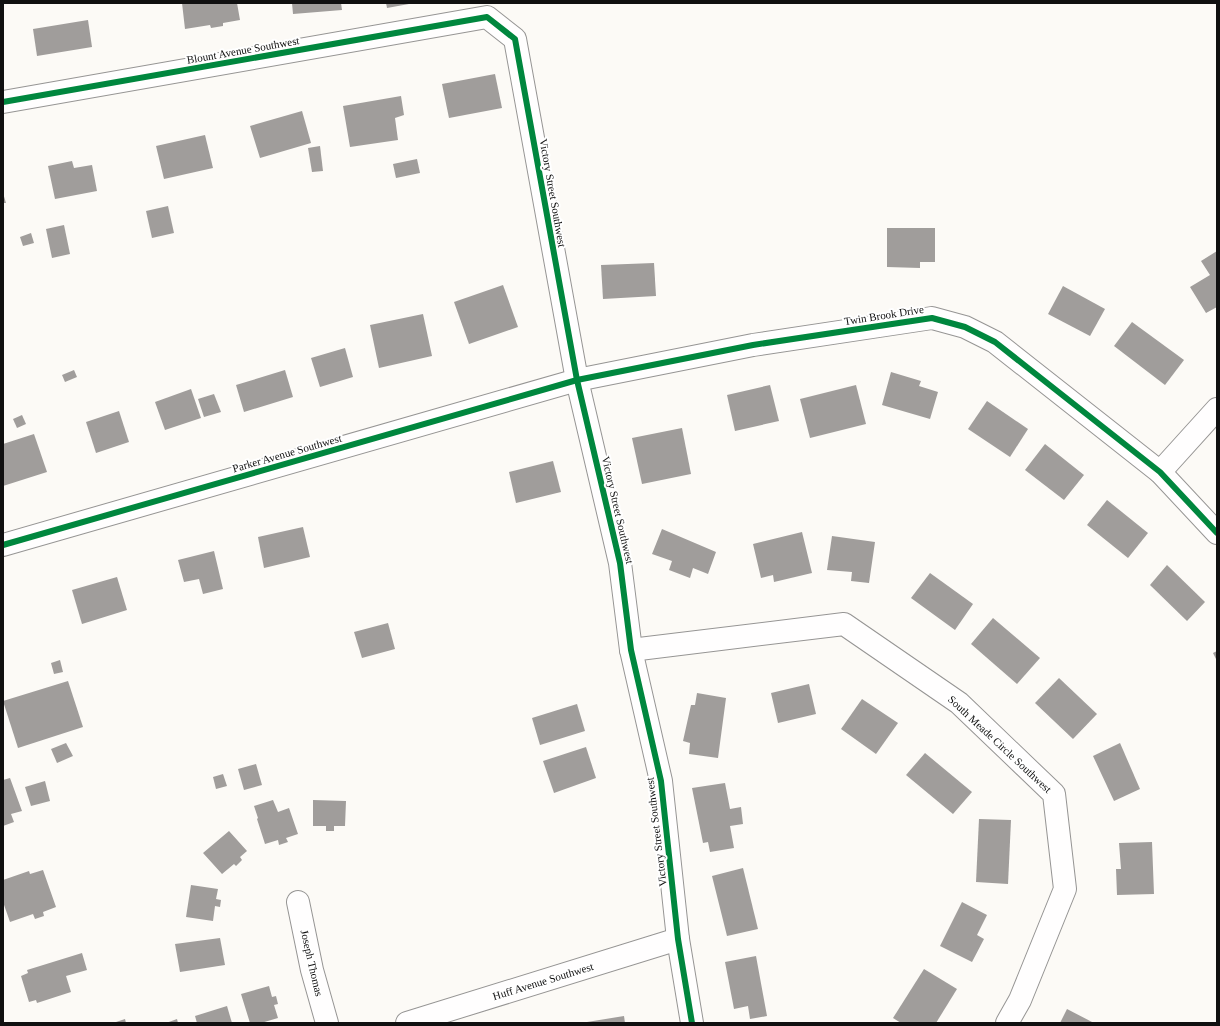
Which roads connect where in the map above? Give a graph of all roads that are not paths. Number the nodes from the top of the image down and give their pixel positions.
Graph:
1 (487, 17) joint
2 (3, 102) edge
3 (577, 380) junction
4 (1217, 409) edge
5 (1160, 472) junction
6 (1217, 533) edge
7 (3, 545) edge
8 (630, 650) junction
9 (298, 902) dead end
10 (678, 939) junction
11 (327, 1023) edge
12 (407, 1023) edge
13 (692, 1023) edge
14 (1007, 1023) edge

1 - 2 street, Blount Avenue Southwest
1 - 3 street, Victory Street Southwest
3 - 5 street, Twin Brook Drive
3 - 7 street, Parker Avenue Southwest
3 - 8 street, Victory Street Southwest
4 - 5 street
5 - 6 street, Twin Brook Drive
8 - 10 street, Victory Street Southwest
8 - 14 street, South Meade Circle Southwest
9 - 11 street, Joseph Thomas
10 - 12 street, Huff Avenue Southwest
10 - 13 street, Victory Street Southwest

